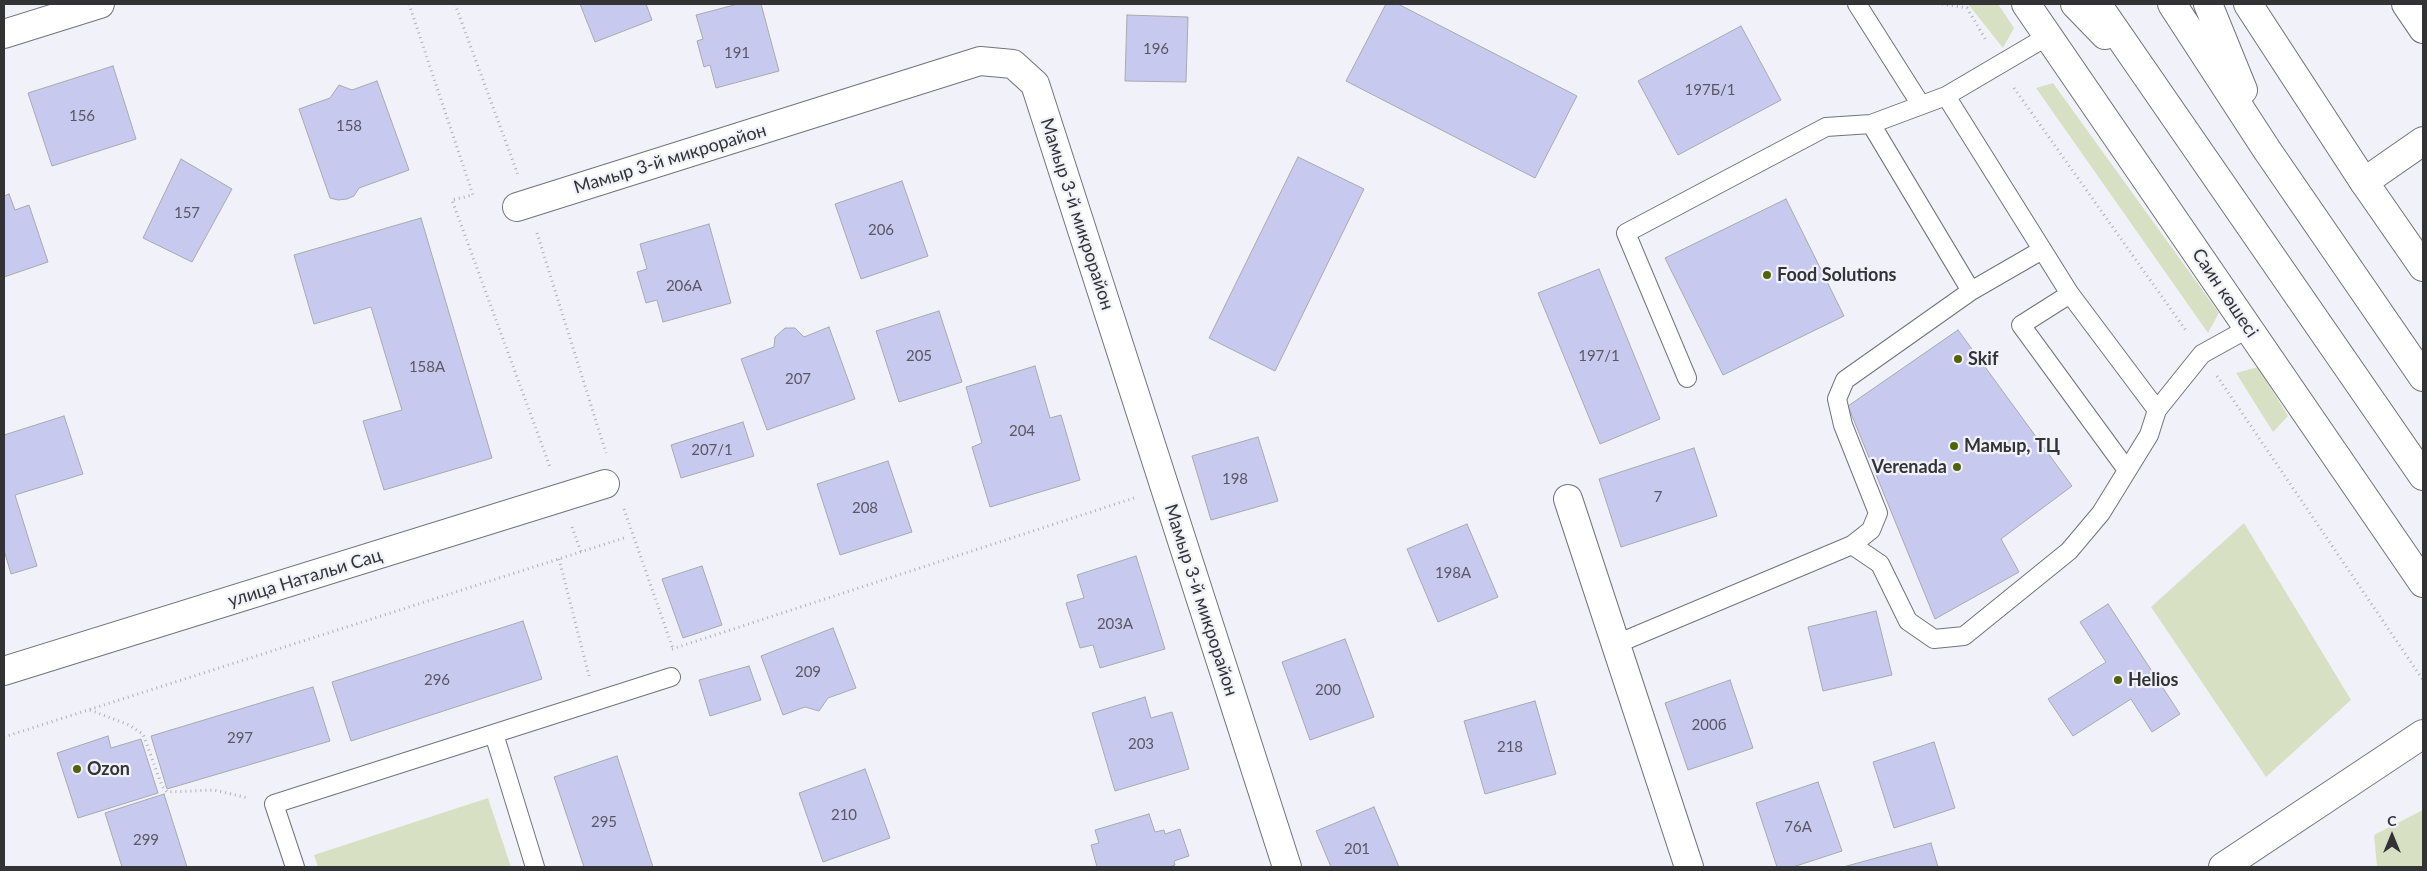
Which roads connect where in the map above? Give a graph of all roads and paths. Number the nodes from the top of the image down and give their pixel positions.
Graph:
1 (100, 4) edge
2 (409, 4) edge
3 (455, 4) edge
4 (1857, 4) edge
5 (2026, 4) edge
6 (2075, 4) edge
7 (2097, 4) edge
8 (2172, 4) edge
9 (2208, 4) edge
10 (2248, 4) edge
11 (2406, 4) edge
12 (2423, 29) edge
13 (4, 34) edge
14 (2048, 36) junction
15 (2151, 81) junction
16 (1946, 96) junction
17 (1922, 105) junction
18 (1871, 124) junction
19 (2423, 141) edge
20 (2267, 150) junction
21 (2364, 182) junction
22 (523, 205) junction
23 (2042, 250) junction
24 (2423, 267) edge
25 (1971, 291) junction
26 (2070, 294) junction
27 (2249, 328) junction
28 (2423, 377) edge
29 (1687, 378) dead end
30 (2157, 410) junction
31 (2127, 470) junction
32 (607, 472) joint
33 (2423, 476) edge
34 (1166, 488) junction
35 (561, 498) junction
36 (1568, 498) dead end
37 (624, 508) dead end
38 (624, 538) dead end
39 (1852, 545) junction
40 (581, 552) junction
41 (559, 559) junction
42 (2423, 583) edge
43 (1614, 645) junction
44 (673, 649) junction
45 (668, 650) dead end
46 (4, 671) edge
47 (671, 678) dead end
48 (597, 701) junction
49 (90, 710) junction
50 (494, 734) junction
51 (2423, 734) edge
52 (4, 737) edge
53 (274, 804) junction
54 (295, 867) edge
55 (535, 867) edge
56 (1287, 867) edge
57 (1689, 867) edge
58 (2223, 867) edge

1 - 13 street
2 - 35 path
3 - 22 path
4 - 17 lane
5 - 14 street, Саин көшесі
6 - 15 street
7 - 15 street
8 - 20 street
9 - 20 street
10 - 21 street
11 - 12 street
14 - 16 lane
14 - 27 street, Саин көшесі
15 - 33 street
16 - 17 lane
16 - 23 lane
17 - 18 lane
18 - 25 lane
18 - 29 lane
19 - 21 street
20 - 28 street
21 - 24 street
22 - 32 path
22 - 34 street, Мамыр 3-й микрорайон
23 - 25 lane
23 - 26 lane
25 - 39 lane
26 - 30 lane
26 - 31 lane
27 - 30 lane
27 - 42 street, Саин көшесі
30 - 31 lane
31 - 39 lane
32 - 35 street, улица Натальи Сац
34 - 44 path
34 - 56 street, Мамыр 3-й микрорайон
35 - 40 path
35 - 46 street, улица Натальи Сац
36 - 43 street
37 - 44 path
38 - 40 path
39 - 43 lane
40 - 41 path
41 - 48 path
41 - 49 path
43 - 57 street
44 - 45 path
47 - 48 lane
48 - 50 lane
49 - 52 path
49 - 53 path
50 - 53 lane
50 - 55 lane
51 - 58 street
53 - 54 lane

